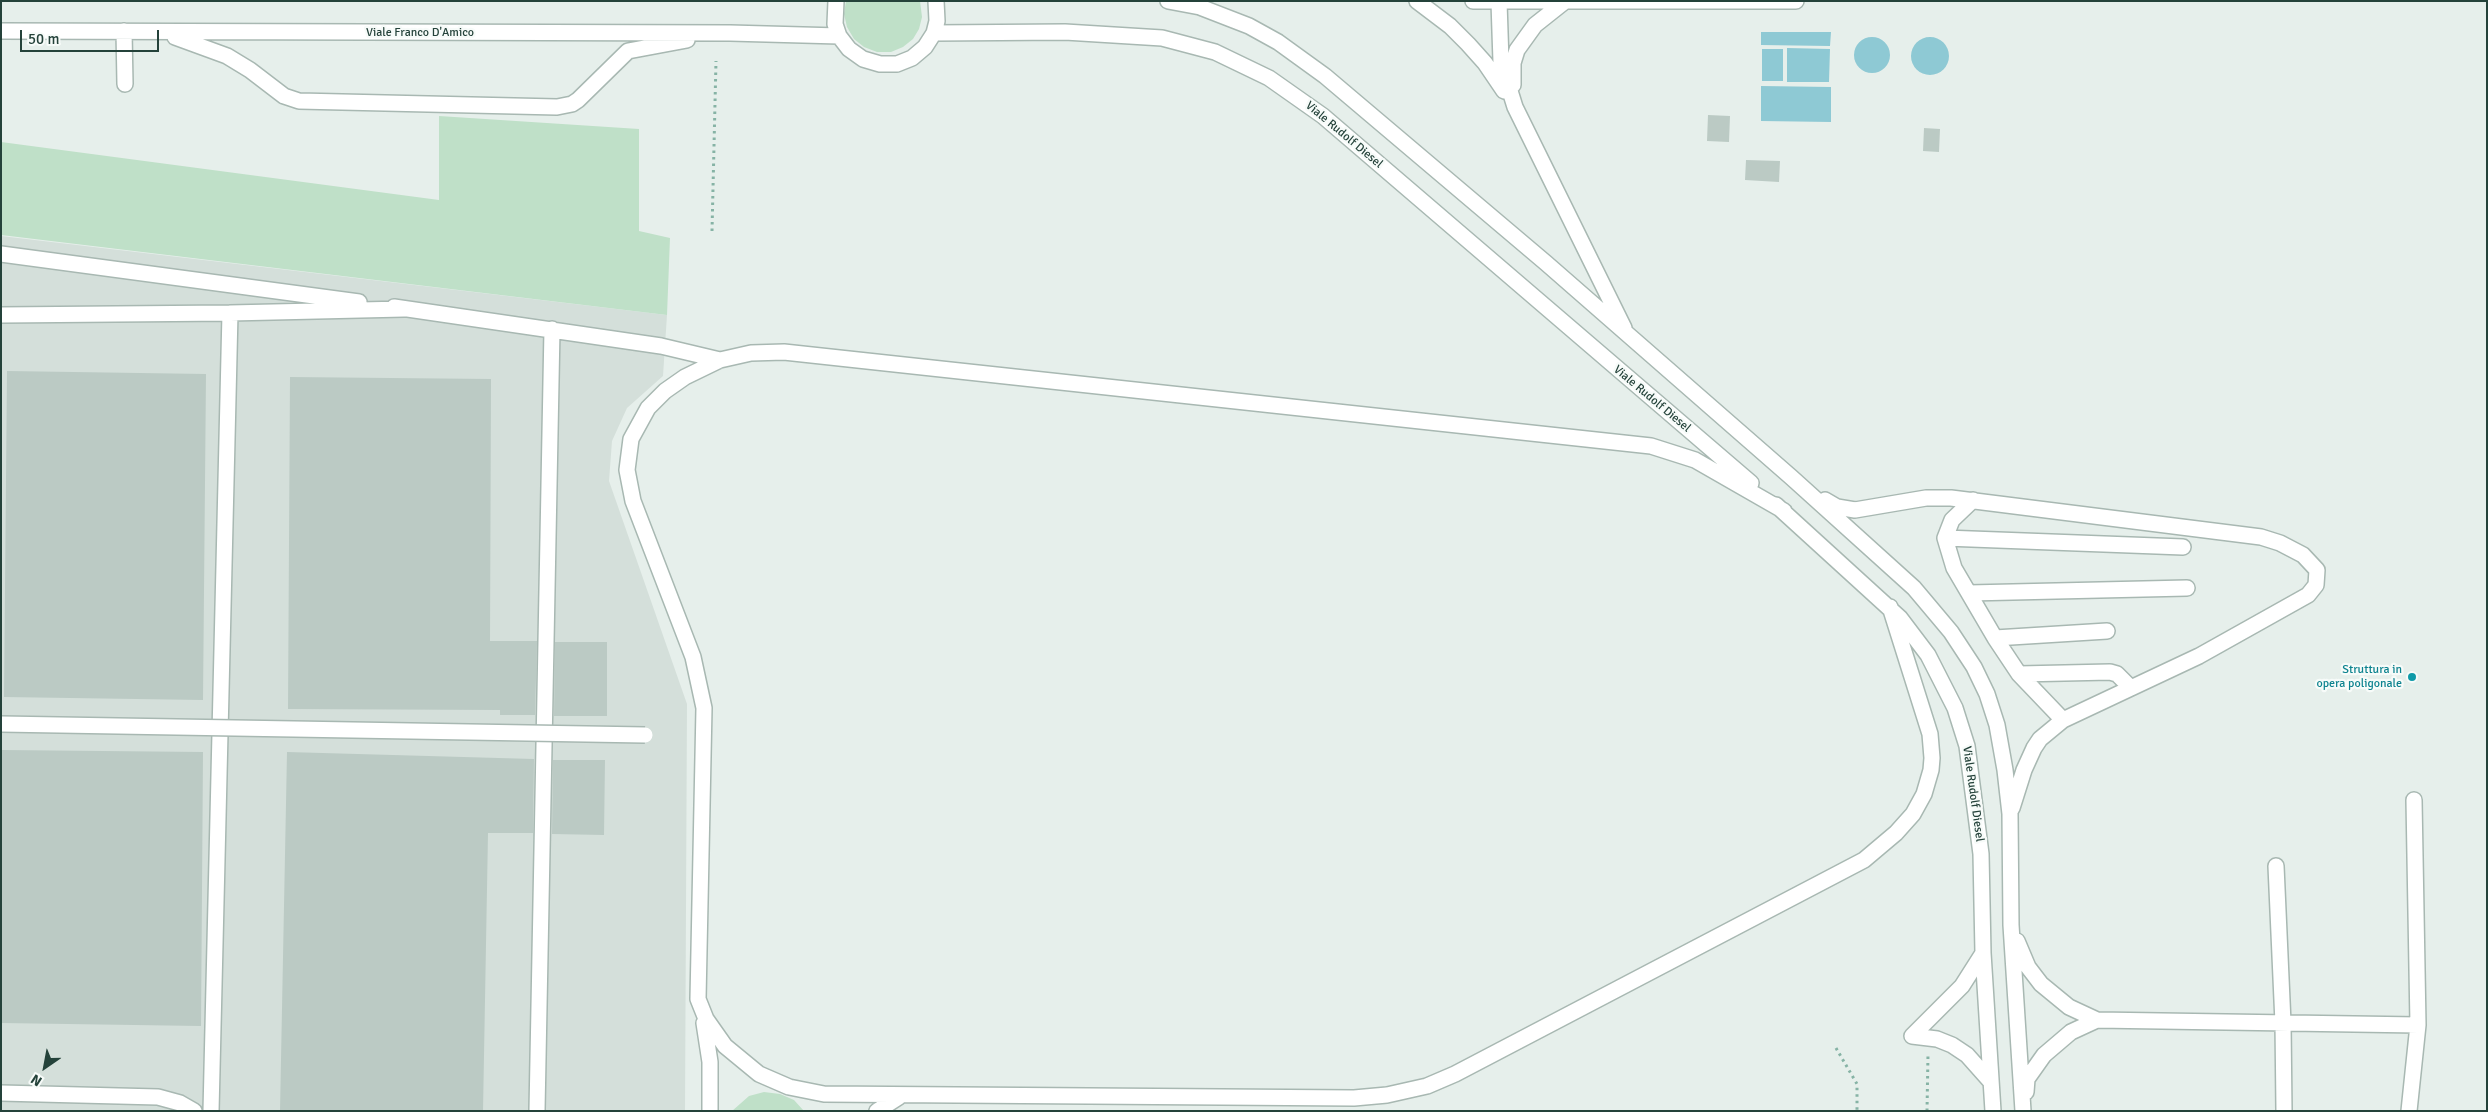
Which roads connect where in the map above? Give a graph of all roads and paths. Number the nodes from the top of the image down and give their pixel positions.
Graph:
1 (836, 1) edge
2 (936, 1) edge
3 (1168, 1) edge
4 (1417, 1) edge
5 (1473, 1) edge
6 (1728, 1) edge
7 (1796, 1) edge
8 (1499, 2) edge
9 (1564, 2) edge
10 (1, 30) edge
11 (124, 31) junction
12 (162, 32) junction
13 (730, 33) junction
14 (934, 33) junction
15 (839, 36) junction
16 (716, 61) dead end
17 (125, 84) dead end
18 (1515, 107) junction
19 (712, 231) dead end
20 (1, 254) edge
21 (404, 308) junction
22 (230, 313) junction
23 (1, 315) edge
24 (552, 329) junction
25 (1626, 334) junction
26 (720, 360) junction
27 (1790, 476) junction
28 (1974, 500) junction
29 (1784, 511) junction
30 (1945, 538) junction
31 (2183, 547) dead end
32 (2187, 588) dead end
33 (1969, 593) junction
34 (1890, 607) junction
35 (2107, 631) dead end
36 (1995, 638) junction
37 (2019, 674) junction
38 (2131, 688) junction
39 (2063, 720) junction
40 (1, 724) edge
41 (645, 735) dead end
42 (2414, 800) dead end
43 (2010, 814) junction
44 (2276, 866) dead end
45 (2011, 925) junction
46 (1983, 953) junction
47 (698, 999) junction
48 (2098, 1020) junction
49 (2283, 1023) junction
50 (2418, 1025) junction
51 (1928, 1038) junction
52 (1836, 1048) dead end
53 (1991, 1082) junction
54 (1, 1093) edge
55 (899, 1096) junction
56 (194, 1111) edge
57 (211, 1111) edge
58 (537, 1111) edge
59 (710, 1111) edge
60 (877, 1111) edge
61 (1857, 1111) edge
62 (1927, 1111) edge
63 (1993, 1111) edge
64 (2024, 1111) edge
65 (2284, 1111) edge
66 (2408, 1111) edge

1 - 15 street
2 - 14 street
3 - 25 street
4 - 18 street
5 - 8 street
6 - 7 street
6 - 9 street
8 - 9 street
8 - 18 street
9 - 18 street
10 - 11 street, Viale Franco D'Amico
11 - 12 street, Viale Franco D'Amico
11 - 17 street
12 - 13 street, Viale Franco D'Amico
12 - 13 street
13 - 15 street, Viale Franco D'Amico
14 - 15 street
14 - 29 street, Viale Rudolf Diesel
16 - 19 path
18 - 25 street
20 - 21 street
21 - 22 street
21 - 24 street
22 - 23 street
22 - 57 street
24 - 26 street
24 - 58 street
25 - 27 street
26 - 29 street
26 - 47 street
27 - 28 street
27 - 43 street
28 - 30 street
28 - 38 street
29 - 34 street, Viale Rudolf Diesel
30 - 31 street
30 - 33 street
32 - 33 street
33 - 36 street
34 - 46 street, Viale Rudolf Diesel
34 - 55 street
35 - 36 street
36 - 37 street
37 - 38 street
37 - 39 street
38 - 39 street
39 - 43 street
40 - 41 street, bridge
42 - 50 street
43 - 45 street
44 - 49 street
45 - 48 street
45 - 64 street
46 - 51 street
46 - 53 street, Viale Rudolf Diesel
47 - 55 street
47 - 59 street
48 - 49 street
48 - 64 street
49 - 50 street
49 - 65 street
50 - 66 street
51 - 53 street
51 - 62 path
52 - 61 path
53 - 63 street, Viale Rudolf Diesel
54 - 56 street
55 - 60 street

